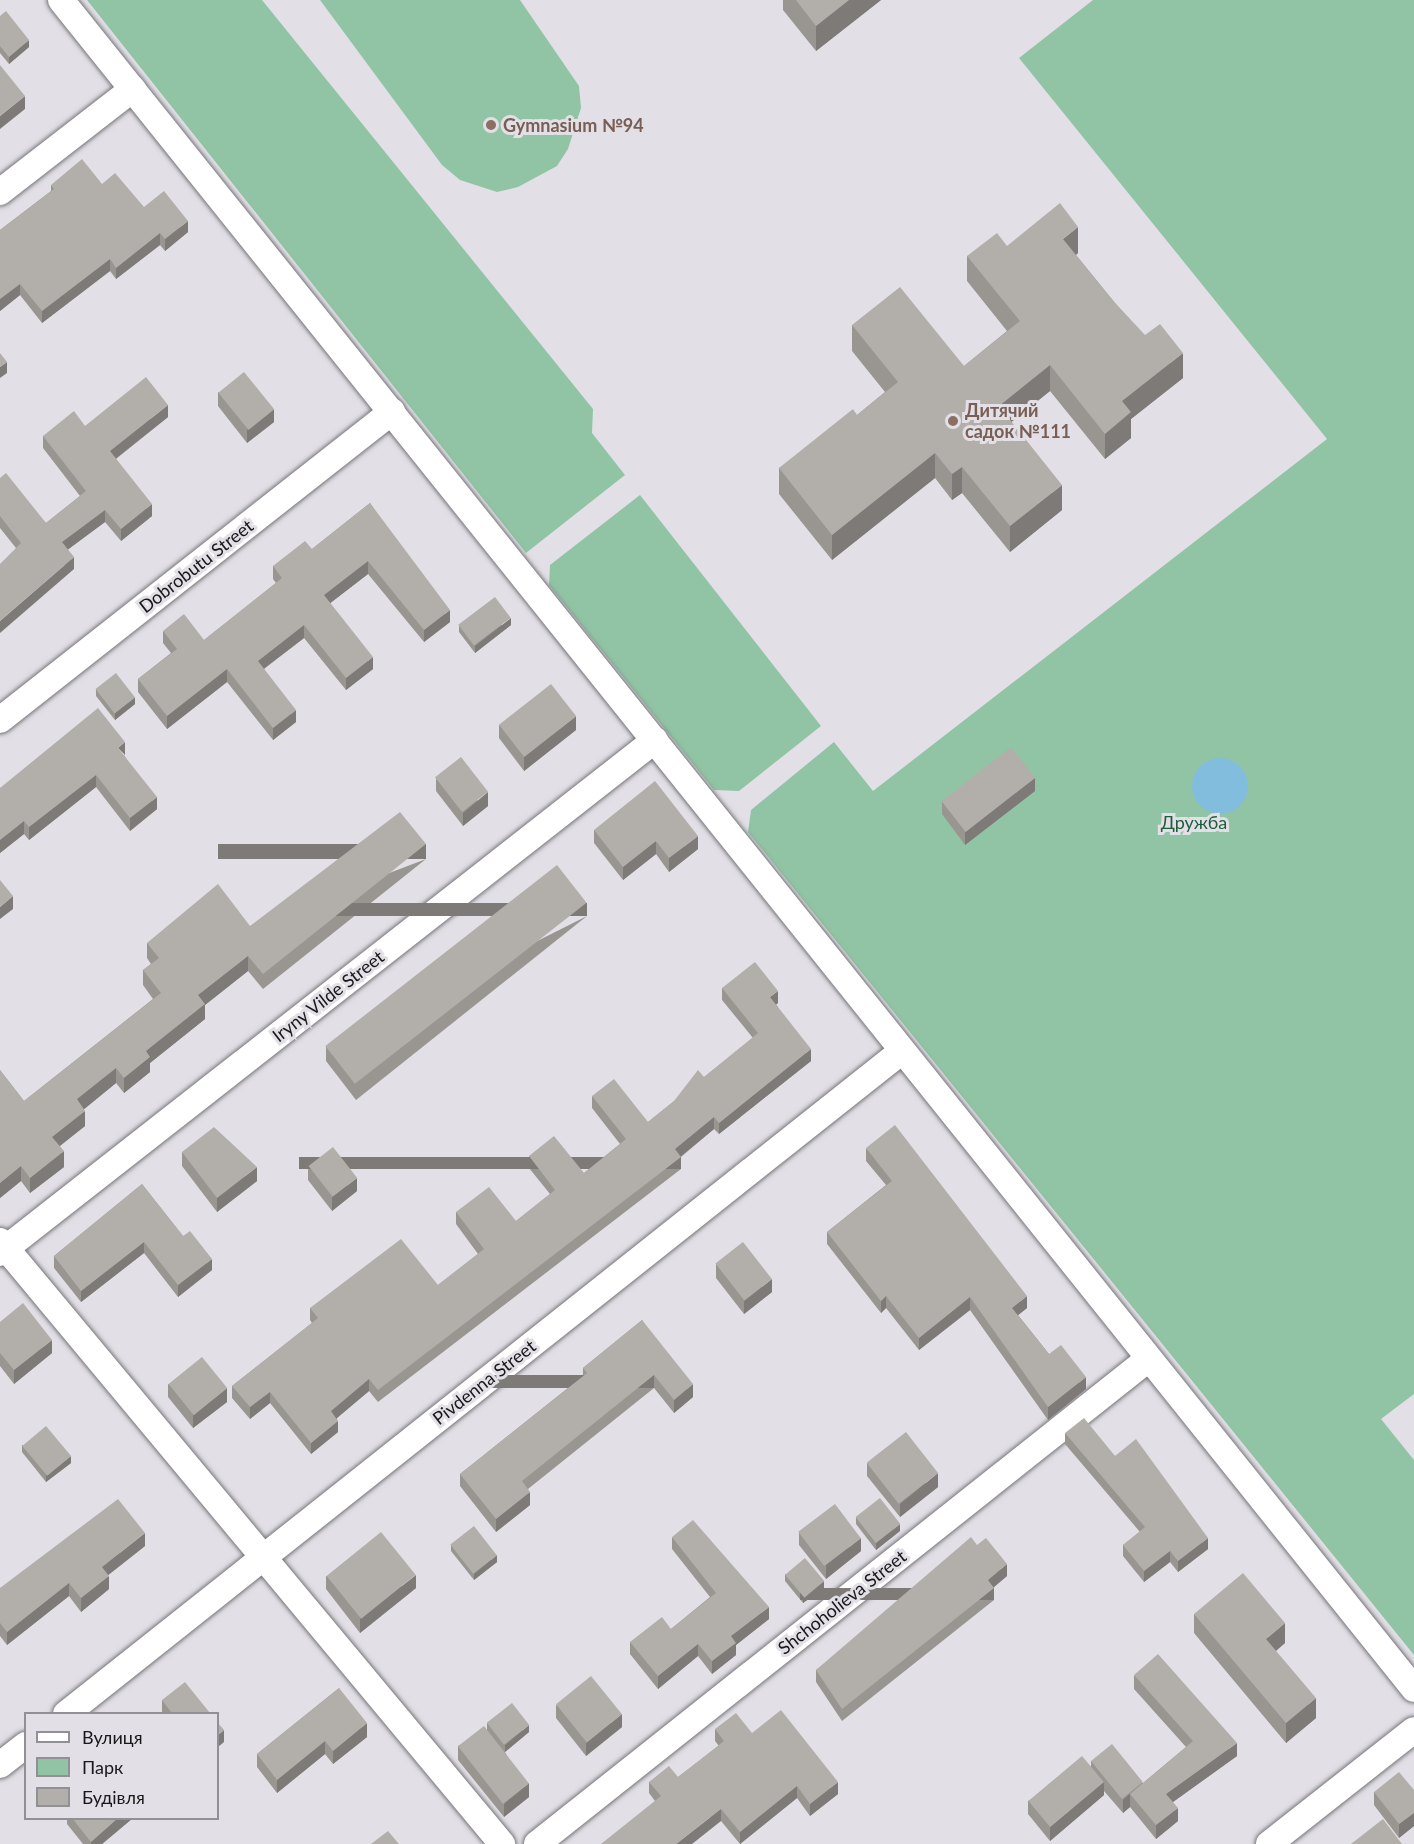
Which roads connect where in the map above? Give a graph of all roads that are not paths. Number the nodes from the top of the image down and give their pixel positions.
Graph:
1 (62, 0) edge
2 (133, 89) junction
3 (0, 192) edge
4 (392, 412) junction
5 (0, 720) edge
6 (655, 740) junction
7 (902, 1051) junction
8 (2, 1248) edge
9 (1147, 1360) junction
10 (262, 1558) junction
11 (1414, 1689) edge
12 (67, 1712) edge
13 (1414, 1730) edge
14 (24, 1747) edge
15 (0, 1765) edge
16 (502, 1844) edge
17 (537, 1844) edge
18 (1269, 1844) edge

1 - 2 street
2 - 3 street
2 - 4 street
4 - 5 street, Dobrobutu Street
4 - 6 street
6 - 7 street
6 - 8 street, Iryny Vilde Street
7 - 9 street
7 - 10 street, Pivdenna Street
8 - 10 street
9 - 11 street
9 - 17 street, Shchoholieva Street
10 - 12 street, Pivdenna Street
10 - 16 street
13 - 18 street
14 - 15 street

